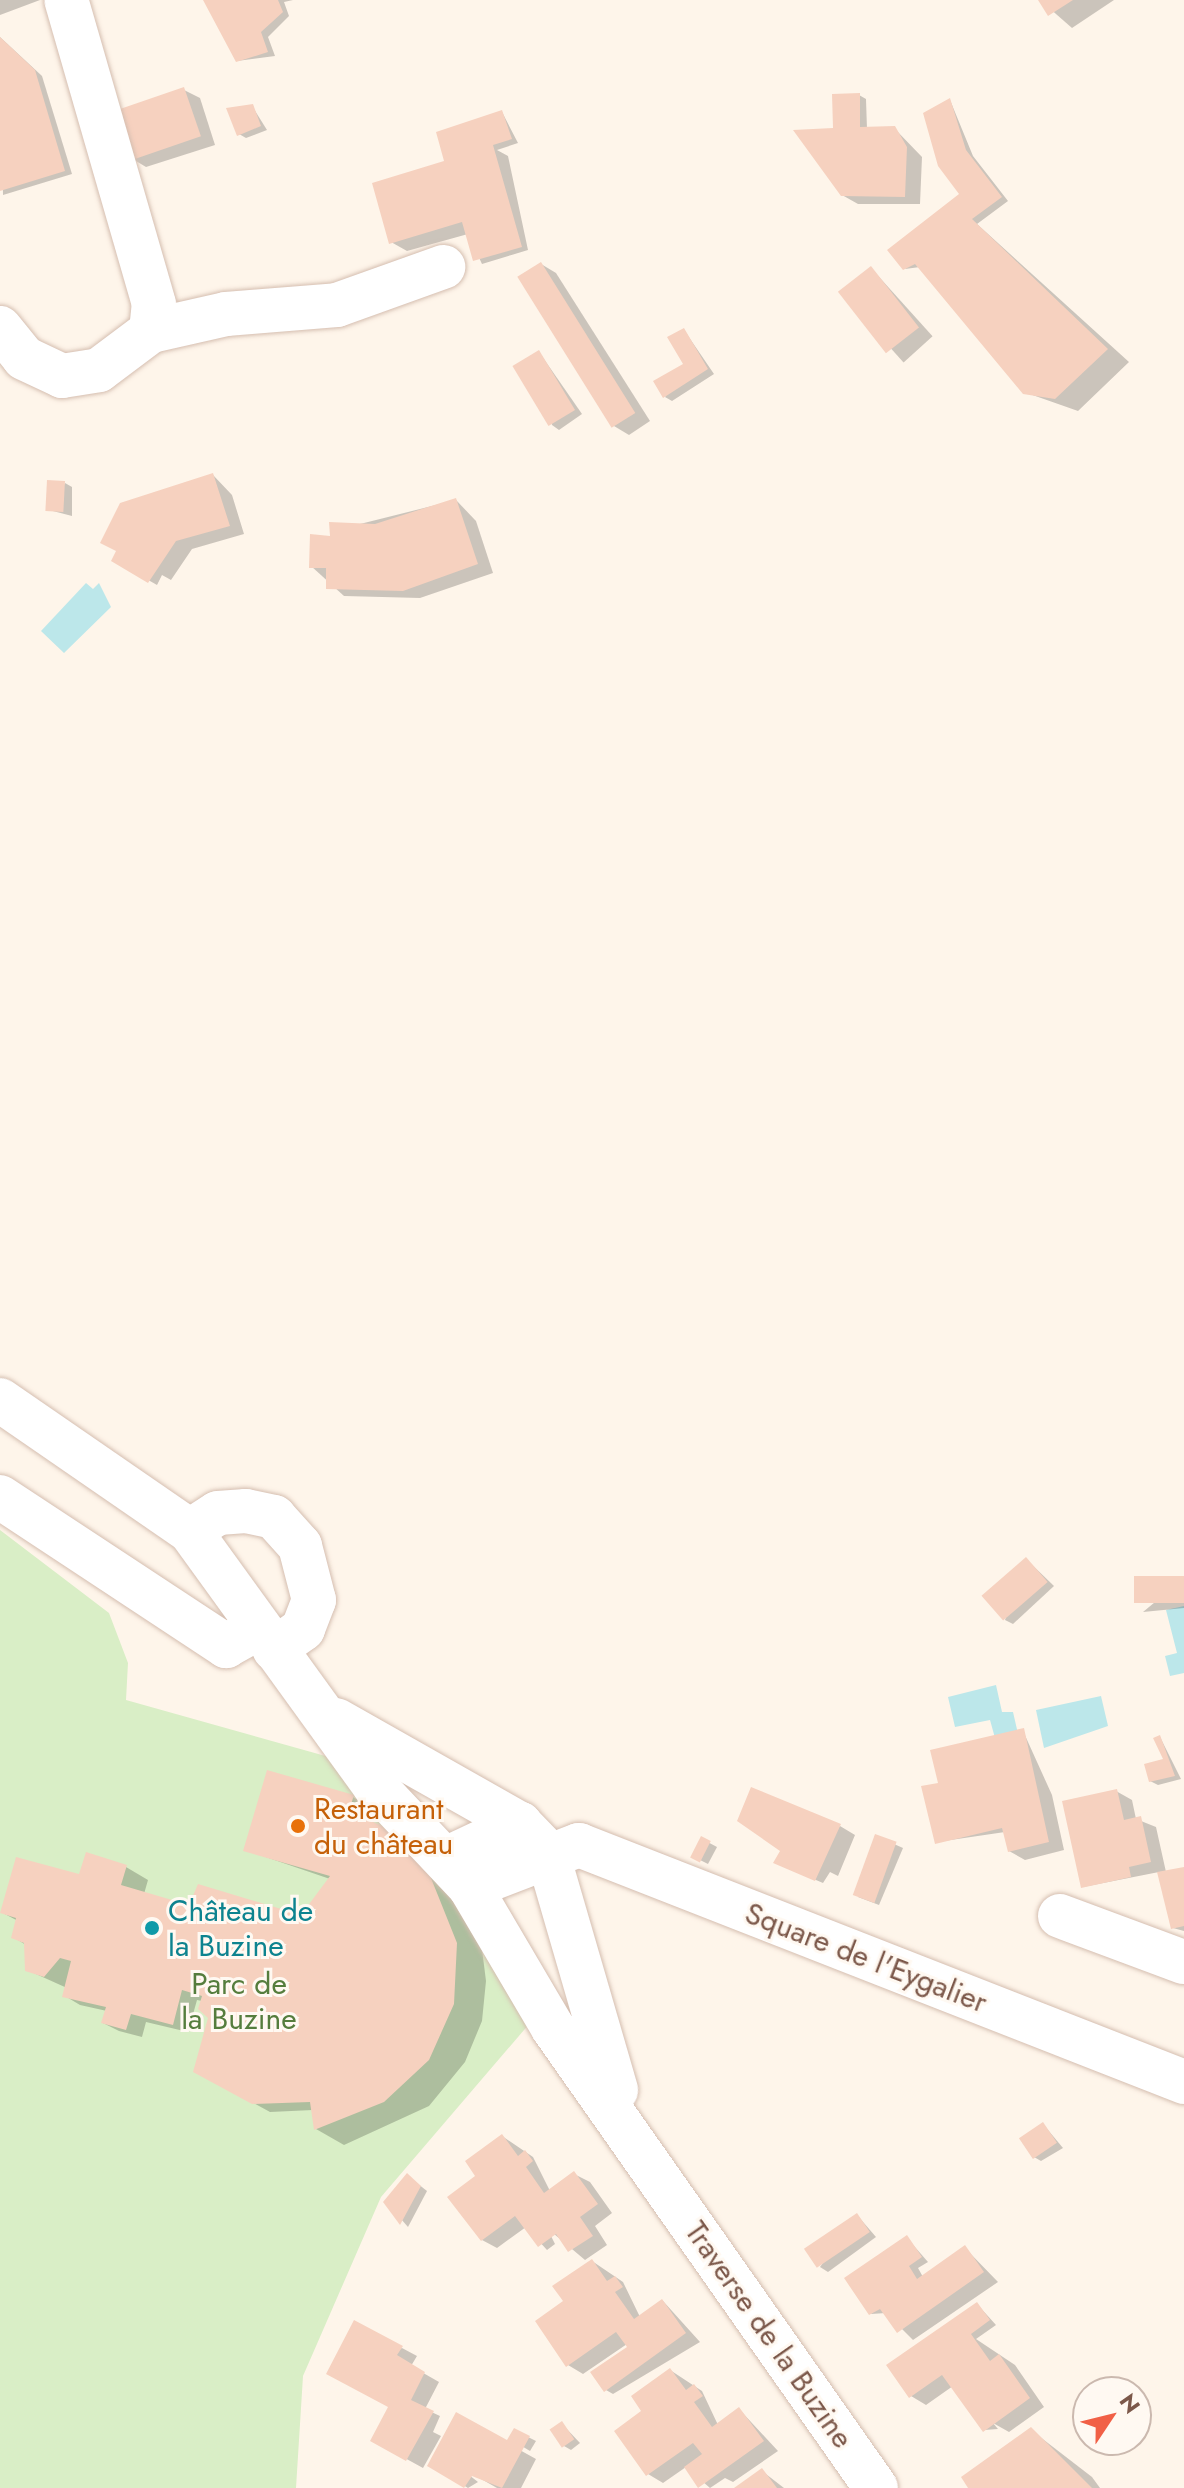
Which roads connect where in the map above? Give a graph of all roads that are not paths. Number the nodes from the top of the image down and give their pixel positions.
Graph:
1 (66, 0) edge
2 (443, 267) dead end
3 (0, 328) edge
4 (151, 331) junction
5 (0, 1400) edge
6 (0, 1497) edge
7 (190, 1531) junction
8 (266, 1639) junction
9 (313, 1706) junction
10 (533, 1838) junction
11 (459, 1873) junction
12 (1060, 1916) dead end
13 (1184, 1962) edge
14 (1184, 2082) edge
15 (662, 2182) junction
16 (876, 2488) edge

1 - 4 street
2 - 4 street
3 - 4 street
5 - 7 street, Traverse de la Buzine
6 - 8 street
7 - 8 street, Traverse de la Buzine
7 - 8 street
8 - 9 street, Traverse de la Buzine
9 - 10 street, Traverse de la Buzine
9 - 11 street, Traverse de la Buzine
10 - 11 street
10 - 14 street, Square de l'Eygalier
10 - 15 street, Traverse de la Buzine
11 - 15 street, Traverse de la Buzine
12 - 13 street
15 - 16 street, Traverse de la Buzine

